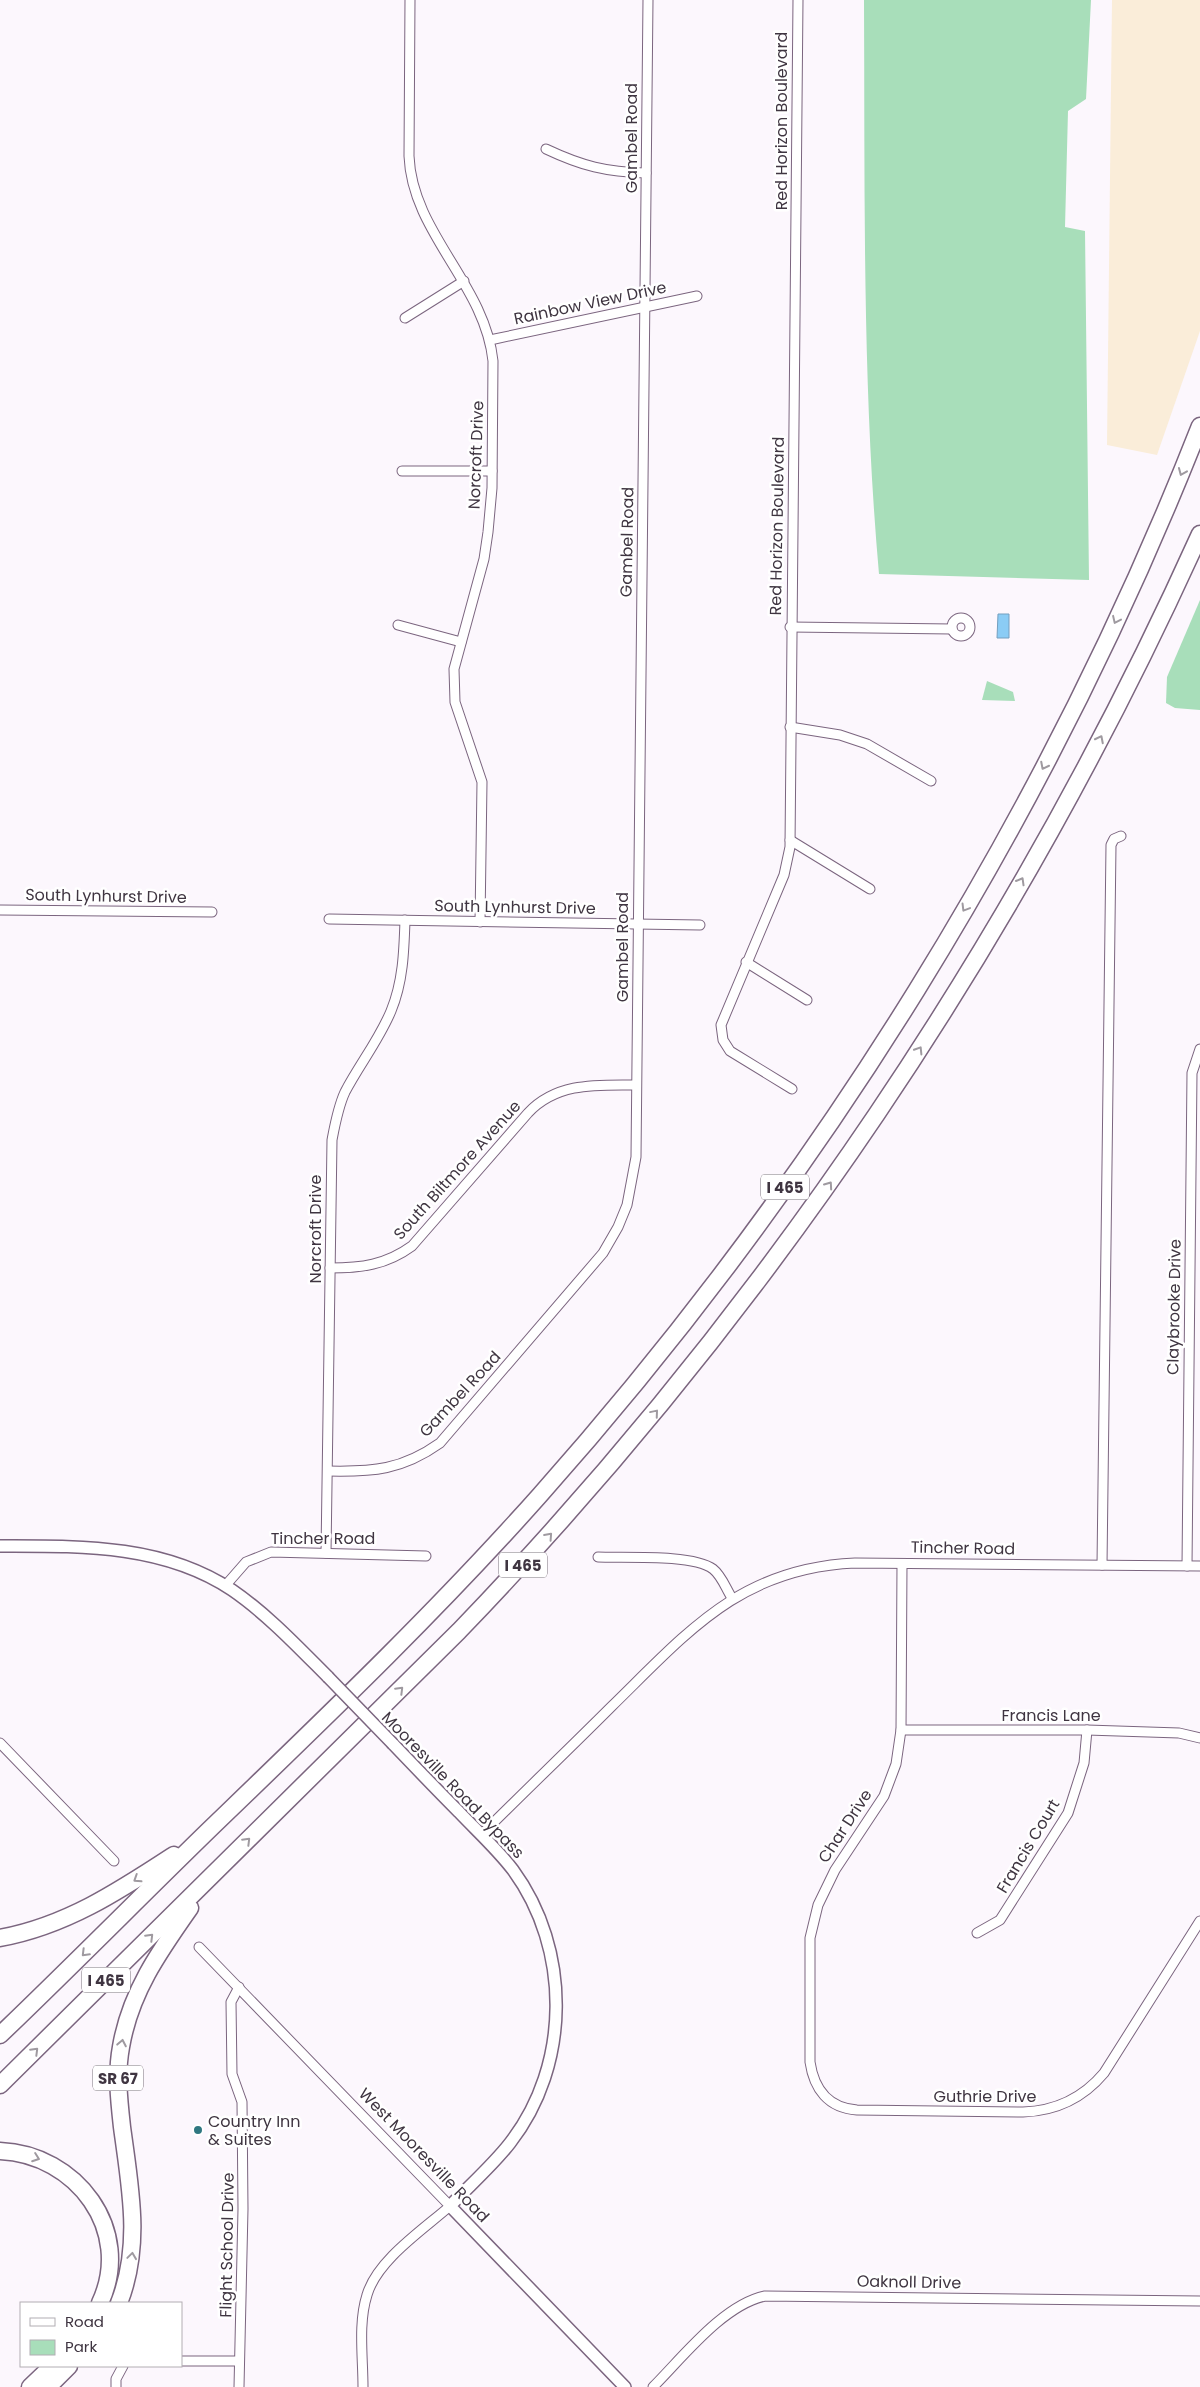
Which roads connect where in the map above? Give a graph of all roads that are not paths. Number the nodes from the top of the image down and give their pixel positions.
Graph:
1 (410, 0) edge
2 (648, 0) edge
3 (798, 0) edge
4 (546, 149) dead end
5 (646, 173) junction
6 (464, 281) junction
7 (696, 296) dead end
8 (645, 306) junction
9 (404, 318) dead end
10 (490, 340) junction
11 (1200, 426) edge
12 (402, 471) dead end
13 (492, 471) junction
14 (1200, 534) edge
15 (398, 625) dead end
16 (790, 627) junction
17 (952, 629) dead end
18 (461, 642) junction
19 (790, 727) junction
20 (931, 781) dead end
21 (1121, 836) dead end
22 (790, 840) junction
23 (870, 889) dead end
24 (0, 910) edge
25 (212, 912) dead end
26 (330, 919) dead end
27 (406, 920) junction
28 (480, 922) junction
29 (637, 924) junction
30 (700, 925) dead end
31 (746, 962) junction
32 (807, 1000) dead end
33 (1200, 1049) edge
34 (636, 1085) junction
35 (792, 1089) dead end
36 (330, 1268) junction
37 (328, 1471) junction
38 (0, 1546) edge
39 (326, 1553) junction
40 (426, 1556) dead end
41 (598, 1557) dead end
42 (902, 1564) junction
43 (1102, 1566) junction
44 (1187, 1566) junction
45 (1200, 1566) edge
46 (225, 1586) junction
47 (732, 1598) junction
48 (901, 1730) junction
49 (1087, 1730) junction
50 (1200, 1738) edge
51 (0, 1743) edge
52 (207, 1832) junction
53 (481, 1835) junction
54 (114, 1861) dead end
55 (212, 1876) junction
56 (1200, 1921) edge
57 (977, 1933) dead end
58 (0, 1938) edge
59 (199, 1947) dead end
60 (239, 1988) junction
61 (0, 2035) edge
62 (0, 2085) edge
63 (827, 2099) joint
64 (0, 2151) edge
65 (450, 2206) junction
66 (100, 2302) edge
67 (119, 2302) edge
68 (1200, 2302) edge
69 (182, 2361) edge
70 (239, 2361) junction
71 (51, 2367) edge
72 (68, 2367) edge
73 (122, 2367) edge
74 (30, 2387) edge
75 (48, 2387) edge
76 (116, 2387) edge
77 (239, 2387) edge
78 (363, 2387) edge
79 (625, 2387) edge
80 (652, 2387) edge

1 - 6 street, Norcroft Drive
2 - 5 street, Gambel Road
3 - 16 street, Red Horizon Boulevard
4 - 5 street
5 - 8 street, Gambel Road
6 - 9 street
6 - 10 street, Norcroft Drive
7 - 8 street, Rainbow View Drive
8 - 10 street, Rainbow View Drive
8 - 29 street, Gambel Road
10 - 13 street, Norcroft Drive
11 -> 52 highway, I 465
12 - 13 street
13 - 18 street, Norcroft Drive
55 -> 14 highway, I 465
15 - 18 street
16 - 17 street
16 - 19 street, Red Horizon Boulevard
18 - 28 street, Norcroft Drive
19 - 20 street
19 - 22 street, Red Horizon Boulevard
21 - 43 street
22 - 23 street
22 - 31 street, Red Horizon Boulevard
24 - 25 street, South Lynhurst Drive
26 - 27 street, South Lynhurst Drive
27 - 28 street, South Lynhurst Drive
27 - 36 street, Norcroft Drive
28 - 29 street, South Lynhurst Drive
29 - 30 street, South Lynhurst Drive
29 - 34 street, Gambel Road
31 - 32 street
31 - 35 street, Red Horizon Boulevard
33 - 44 street, Claybrooke Drive
34 - 36 street, South Biltmore Avenue
34 - 37 street, Gambel Road
36 - 37 street, Norcroft Drive
37 - 39 street, Norcroft Drive
38 - 46 street
39 - 40 street, Tincher Road
39 - 46 street, Tincher Road
41 - 47 street
42 - 43 street, Tincher Road
42 - 47 street, Tincher Road
42 - 48 street, Char Drive
43 - 44 street, Tincher Road
44 - 45 street, Tincher Road
46 - 53 street, Mooresville Road Bypass, bridge
47 - 53 street, Tincher Road
48 - 49 street, Francis Lane
48 - 63 street, Char Drive
49 - 50 street, Francis Lane
49 - 57 street, Francis Court
51 - 54 street
52 -> 58 highway
52 -> 61 highway, I 465
53 - 65 street, Mooresville Road Bypass
62 -> 55 highway, I 465
67 -> 55 highway, SR 67
56 - 63 street, Guthrie Drive
59 - 60 street, West Mooresville Road
60 - 65 street, West Mooresville Road
60 - 70 street, Flight School Drive
64 -> 66 highway
65 - 78 street
65 - 79 street, West Mooresville Road
68 - 80 street, Oaknoll Drive
69 - 70 street
70 - 77 street, Flight School Drive
71 - 74 highway
72 - 75 highway
73 - 76 street

